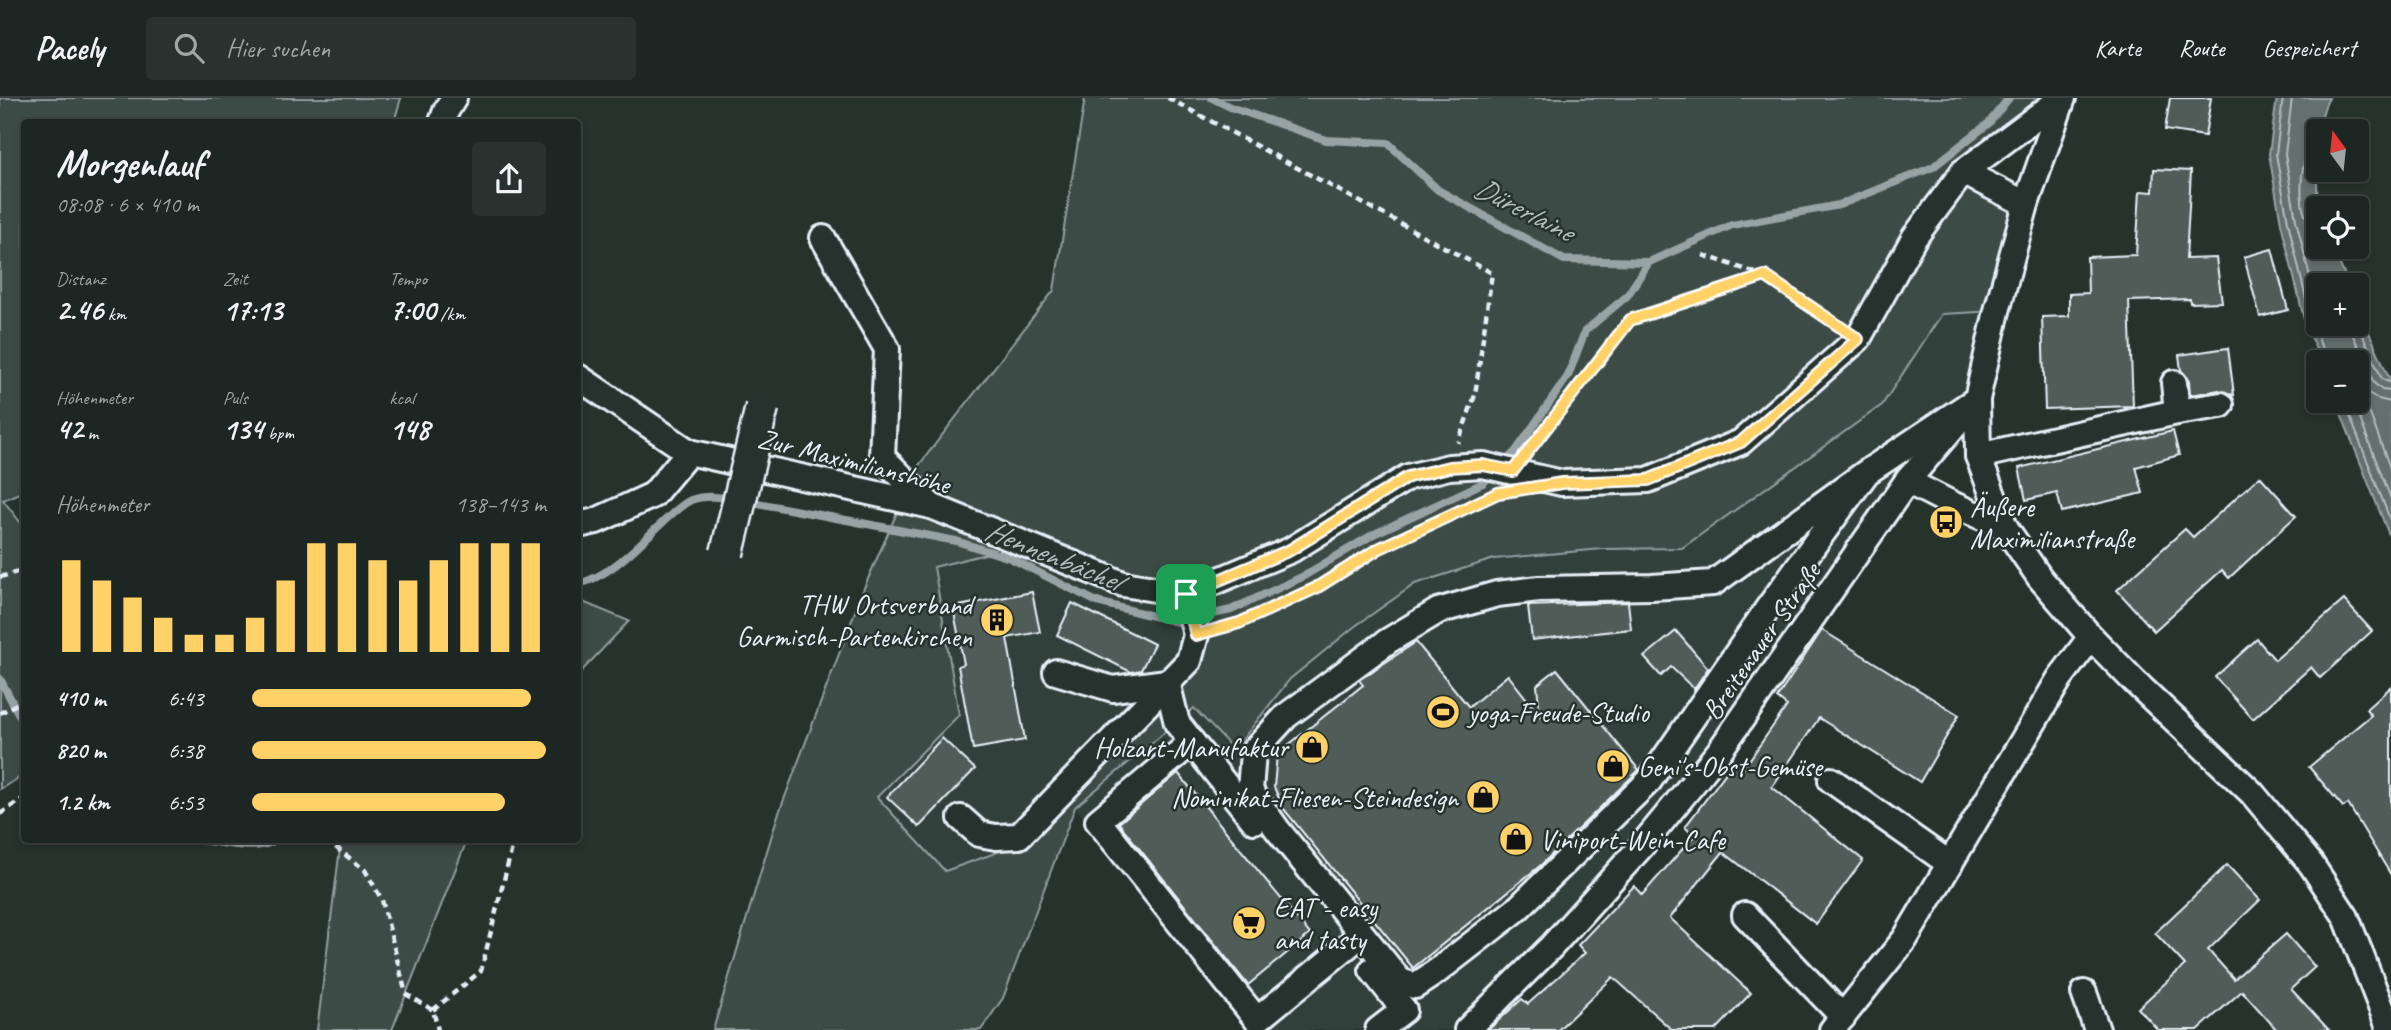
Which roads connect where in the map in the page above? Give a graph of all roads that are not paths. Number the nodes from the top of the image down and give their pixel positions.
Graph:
1 (454, 98) edge
2 (2062, 98) edge
3 (443, 119) edge
4 (1964, 172) junction
5 (2025, 204) junction
6 (823, 238) dead end
7 (581, 379) edge
8 (2174, 383) dead end
9 (1977, 399) junction
10 (2221, 405) dead end
11 (762, 407) dead end
12 (2177, 412) junction
13 (689, 452) junction
14 (1978, 456) junction
15 (1867, 472) junction
16 (1907, 481) junction
17 (931, 506) junction
18 (581, 524) edge
19 (2005, 527) junction
20 (727, 552) dead end
21 (1188, 599) junction
22 (2091, 637) junction
23 (1056, 672) dead end
24 (1167, 682) junction
25 (1192, 742) junction
26 (1831, 780) dead end
27 (961, 818) dead end
28 (1950, 864) junction
29 (1745, 915) dead end
30 (1351, 943) junction
31 (2084, 993) dead end
32 (1838, 1024) edge
33 (1378, 1030) edge
34 (1467, 1030) edge
35 (2097, 1030) edge
36 (2390, 1030) edge

1 - 3 street
2 - 4 street
2 - 5 street
4 - 5 street
4 - 21 street
5 - 9 street
6 - 17 street
7 - 13 street, Zur Maximilianshöhe
8 - 12 street
9 - 14 street
9 - 15 street
9 - 16 street, Breitenauer Straße
10 - 12 street
11 - 20 main road, bridge
12 - 14 street
13 - 17 street, Zur Maximilianshöhe
13 - 18 street
14 - 19 street
15 - 15 street
16 - 19 street
16 - 34 street, Breitenauer Straße
17 - 21 street, Zur Maximilianshöhe
19 - 22 street
21 - 24 street
22 - 28 street
22 - 36 street
23 - 24 street
24 - 25 street
24 - 27 street
25 - 30 street
25 - 30 street
26 - 28 street
28 - 32 street
29 - 32 street
30 - 33 street
31 - 35 street

